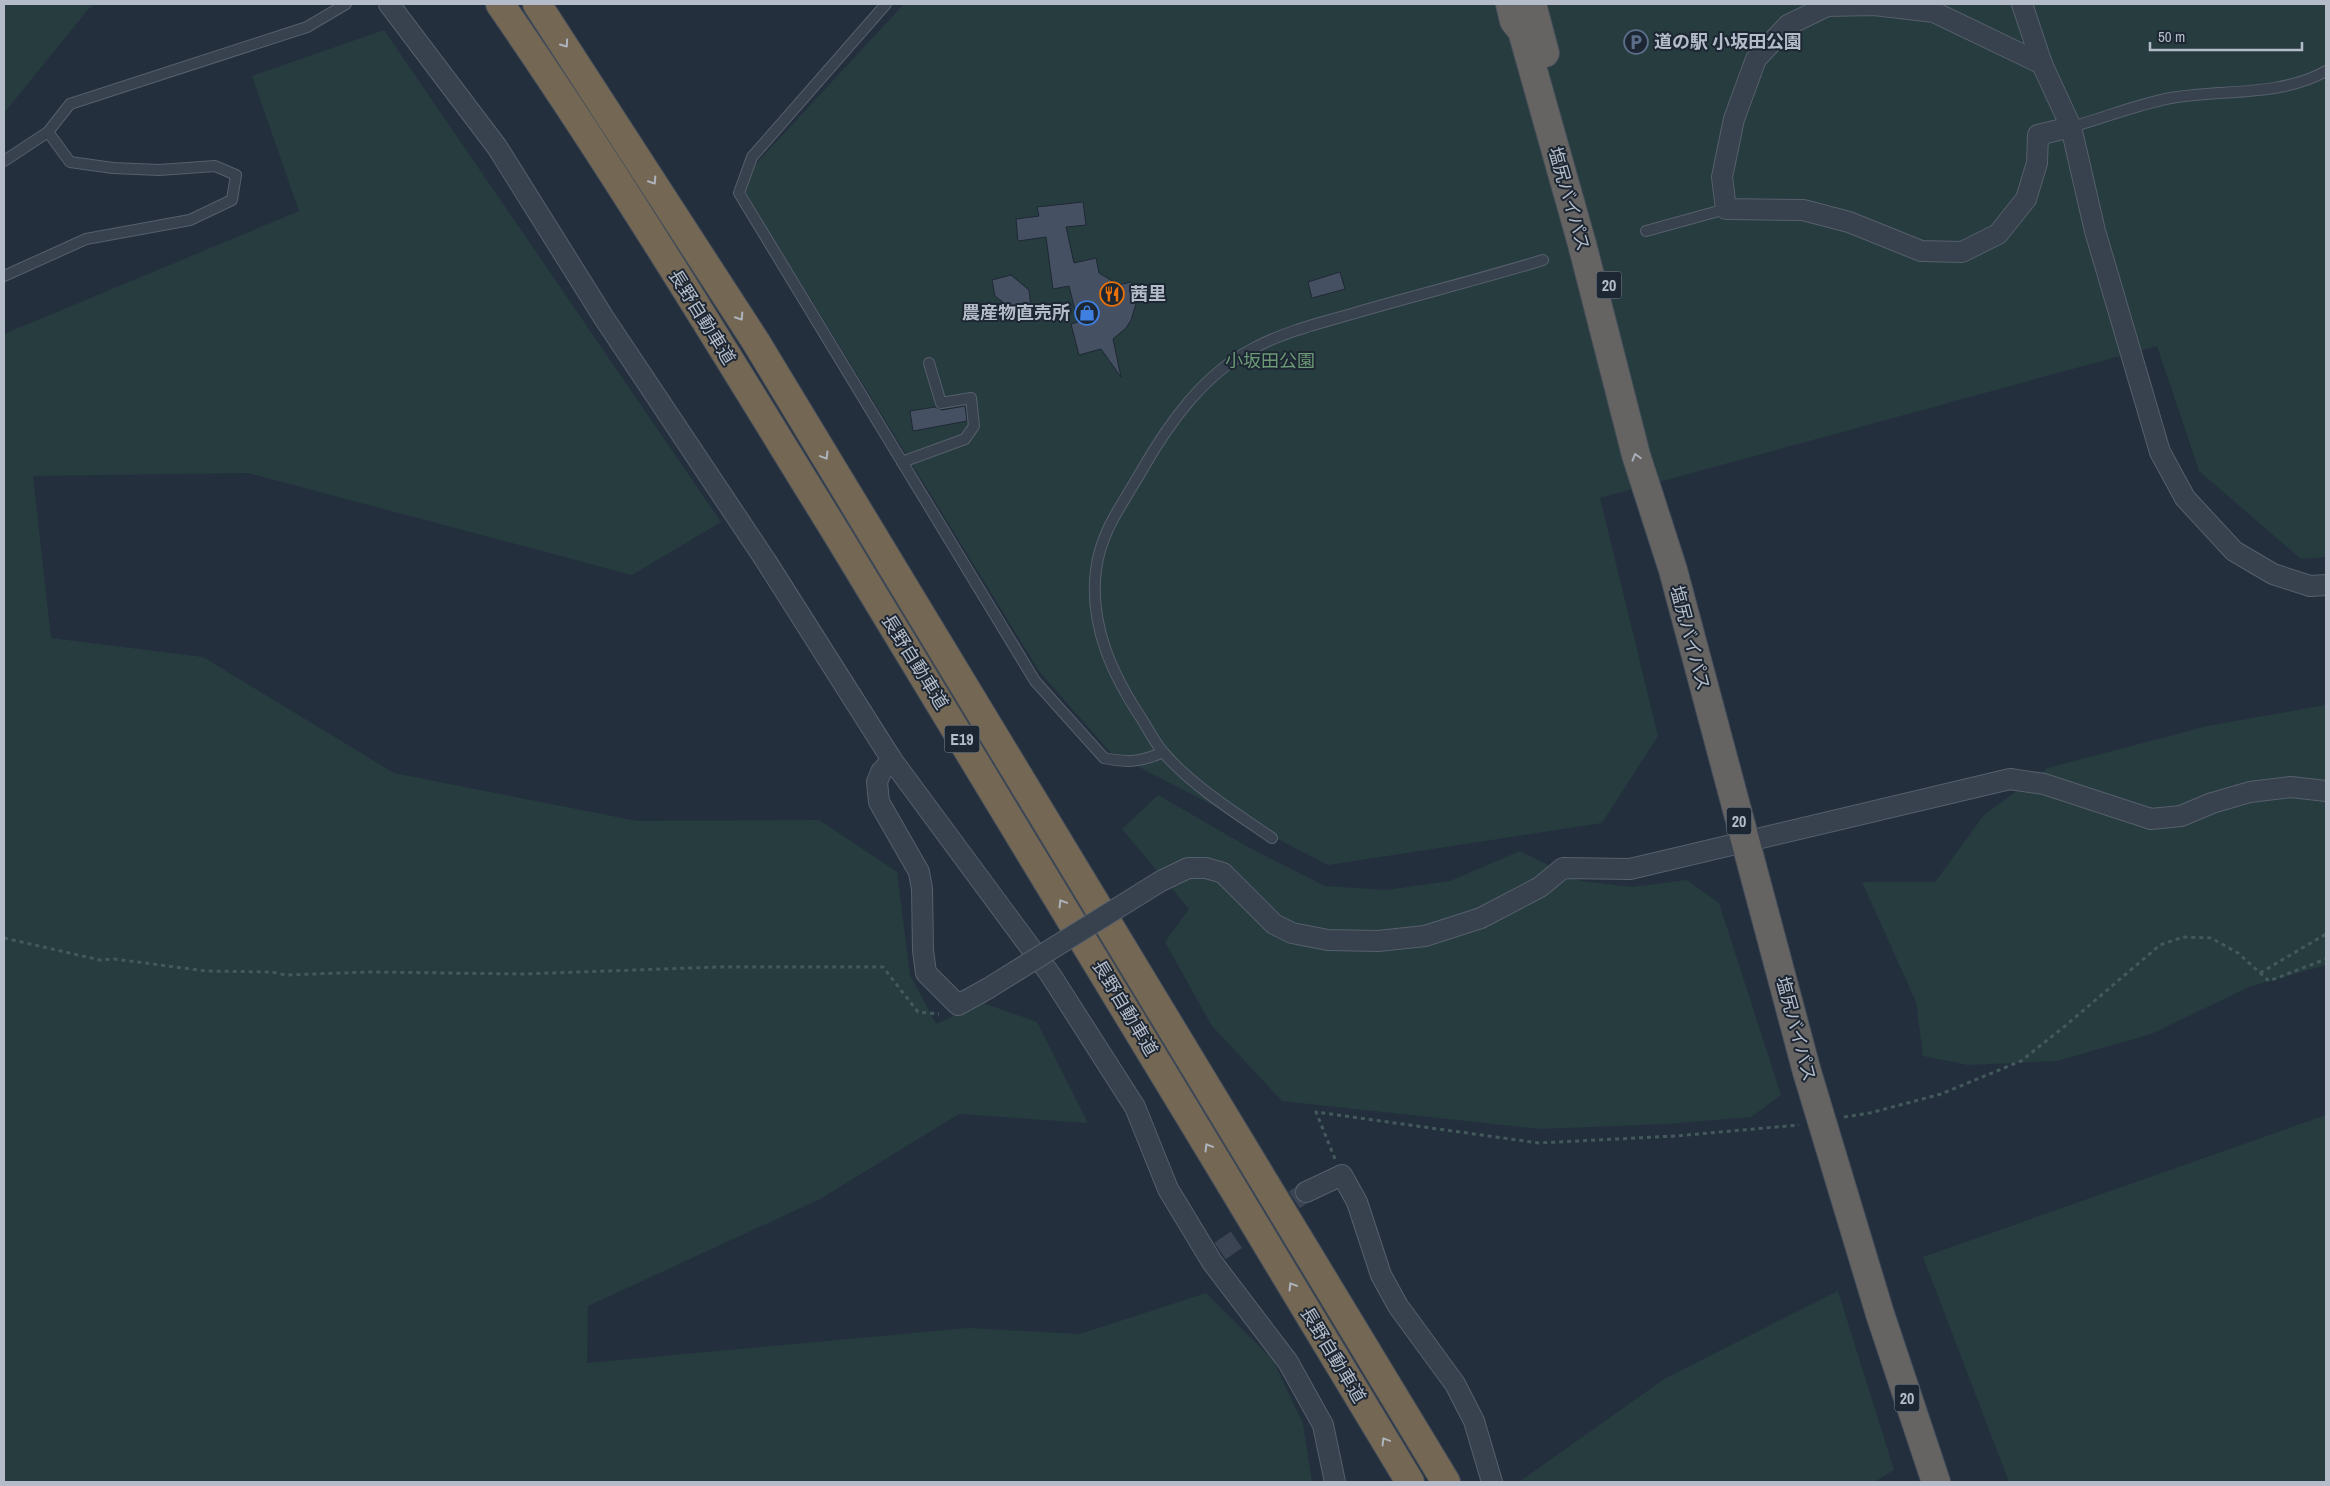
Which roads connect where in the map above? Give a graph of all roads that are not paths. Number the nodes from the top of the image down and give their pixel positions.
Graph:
1 (346, 4) edge
2 (389, 4) edge
3 (500, 4) edge
4 (537, 4) edge
5 (886, 4) edge
6 (1510, 4) edge
7 (1532, 4) edge
8 (2022, 4) edge
9 (2042, 64) junction
10 (2326, 72) edge
11 (2071, 127) junction
12 (48, 132) junction
13 (4, 161) edge
14 (1726, 209) junction
15 (1646, 231) dead end
16 (1543, 260) dead end
17 (4, 276) edge
18 (929, 363) dead end
19 (902, 462) junction
20 (1672, 570) junction
21 (2326, 585) edge
22 (1163, 752) junction
23 (892, 760) junction
24 (2326, 791) edge
25 (1272, 838) dead end
26 (1744, 842) junction
27 (1306, 1192) tunnel mouth
28 (1335, 1482) edge
29 (1410, 1482) edge
30 (1446, 1482) edge
31 (1492, 1482) edge
32 (1936, 1482) edge

1 - 12 lane
2 - 23 street
29 -> 3 highway, 長野自動車道 / E19
4 -> 30 highway, 長野自動車道 / E19
5 - 19 lane
20 -> 6 highway, 塩尻バイパス / 20
7 - 20 highway, 塩尻バイパス / 20
8 - 9 street
9 - 11 street
9 - 14 street
10 - 11 lane
11 - 14 street
11 - 21 street
12 - 13 lane
12 - 17 lane
14 - 15 lane
16 - 22 lane
18 - 19 lane
19 - 22 lane
20 - 26 highway, 塩尻バイパス / 20
22 - 25 lane
23 - 26 street, bridge
23 - 28 street
24 - 26 street
26 - 32 highway, 塩尻バイパス / 20, bridge
27 - 31 street

